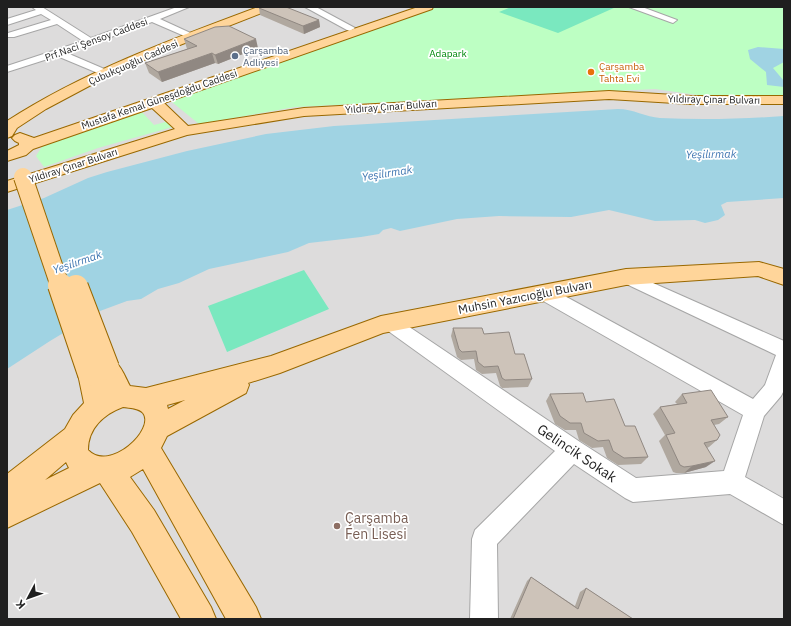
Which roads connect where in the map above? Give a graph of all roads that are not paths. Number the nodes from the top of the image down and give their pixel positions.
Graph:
1 (185, 7) edge
2 (268, 7) edge
3 (309, 7) edge
4 (412, 7) edge
5 (428, 7) edge
6 (633, 7) edge
7 (40, 9) edge
8 (152, 18) junction
9 (673, 20) dead end
10 (7, 22) edge
11 (58, 22) junction
12 (350, 28) junction
13 (11, 35) dead end
14 (192, 36) junction
15 (90, 41) junction
16 (58, 53) junction
17 (7, 58) edge
18 (18, 66) junction
19 (7, 69) edge
20 (105, 73) junction
21 (784, 100) edge
22 (153, 101) junction
23 (185, 131) junction
24 (17, 141) edge
25 (7, 156) edge
26 (7, 160) edge
27 (21, 180) edge
28 (626, 277) junction
29 (784, 277) edge
30 (544, 293) junction
31 (390, 323) junction
32 (784, 350) edge
33 (784, 358) edge
34 (272, 366) junction
35 (98, 371) junction
36 (135, 398) junction
37 (98, 407) junction
38 (755, 411) junction
39 (75, 438) junction
40 (153, 438) junction
41 (572, 450) junction
42 (102, 470) junction
43 (732, 482) junction
44 (7, 492) edge
45 (7, 513) edge
46 (784, 514) edge
47 (198, 619) edge
48 (244, 619) edge
49 (484, 619) edge

1 - 8 street, Prf.Naci Şensoy Caddesi
2 - 14 main road, Çubukçuoğlu Caddesi
3 - 12 street
4 - 12 main road, Mustafa Kemal Güneşdoğdu Caddesi
5 - 22 main road, Mustafa Kemal Güneşdoğdu Caddesi
6 - 9 street
7 - 10 street
7 - 11 street
8 - 14 street
8 - 15 street, Prf.Naci Şensoy Caddesi
11 - 13 street
11 - 15 street
12 - 24 main road, Mustafa Kemal Güneşdoğdu Caddesi
14 - 20 main road, Çubukçuoğlu Caddesi
15 - 16 street, Prf.Naci Şensoy Caddesi
16 - 18 street, Prf.Naci Şensoy Caddesi
16 - 20 street
17 - 18 street
18 - 19 street, Prf.Naci Şensoy Caddesi
20 - 24 main road, Çubukçuoğlu Caddesi
21 - 23 main road, Yıldıray Çınar Bulvarı
22 - 23 main road
22 - 24 main road, Mustafa Kemal Güneşdoğdu Caddesi
23 - 27 main road, Yıldıray Çınar Bulvarı
24 - 25 main road
24 - 27 main road
26 - 27 main road
27 - 35 main road, bridge
28 - 29 main road, Muhsin Yazıcıoğlu Bulvarı
28 - 30 main road, Muhsin Yazıcıoğlu Bulvarı
28 - 32 street
30 - 31 main road, Muhsin Yazıcıoğlu Bulvarı
30 - 38 street
31 - 34 main road, Muhsin Yazıcıoğlu Bulvarı
31 - 41 street, Gelincik Sokak
33 - 38 street
34 - 36 main road, Muhsin Yazıcıoğlu Bulvarı
34 - 40 main road, Muhsin Yazıcıoğlu Bulvarı
35 - 36 main road
35 - 37 main road
36 - 37 main road
36 - 40 main road
37 - 39 main road
38 - 43 street
39 - 42 main road
39 - 44 main road
40 - 42 main road
40 - 48 main road
41 - 43 street, Gelincik Sokak
41 - 49 street
42 - 45 main road
42 - 47 main road
43 - 46 street

